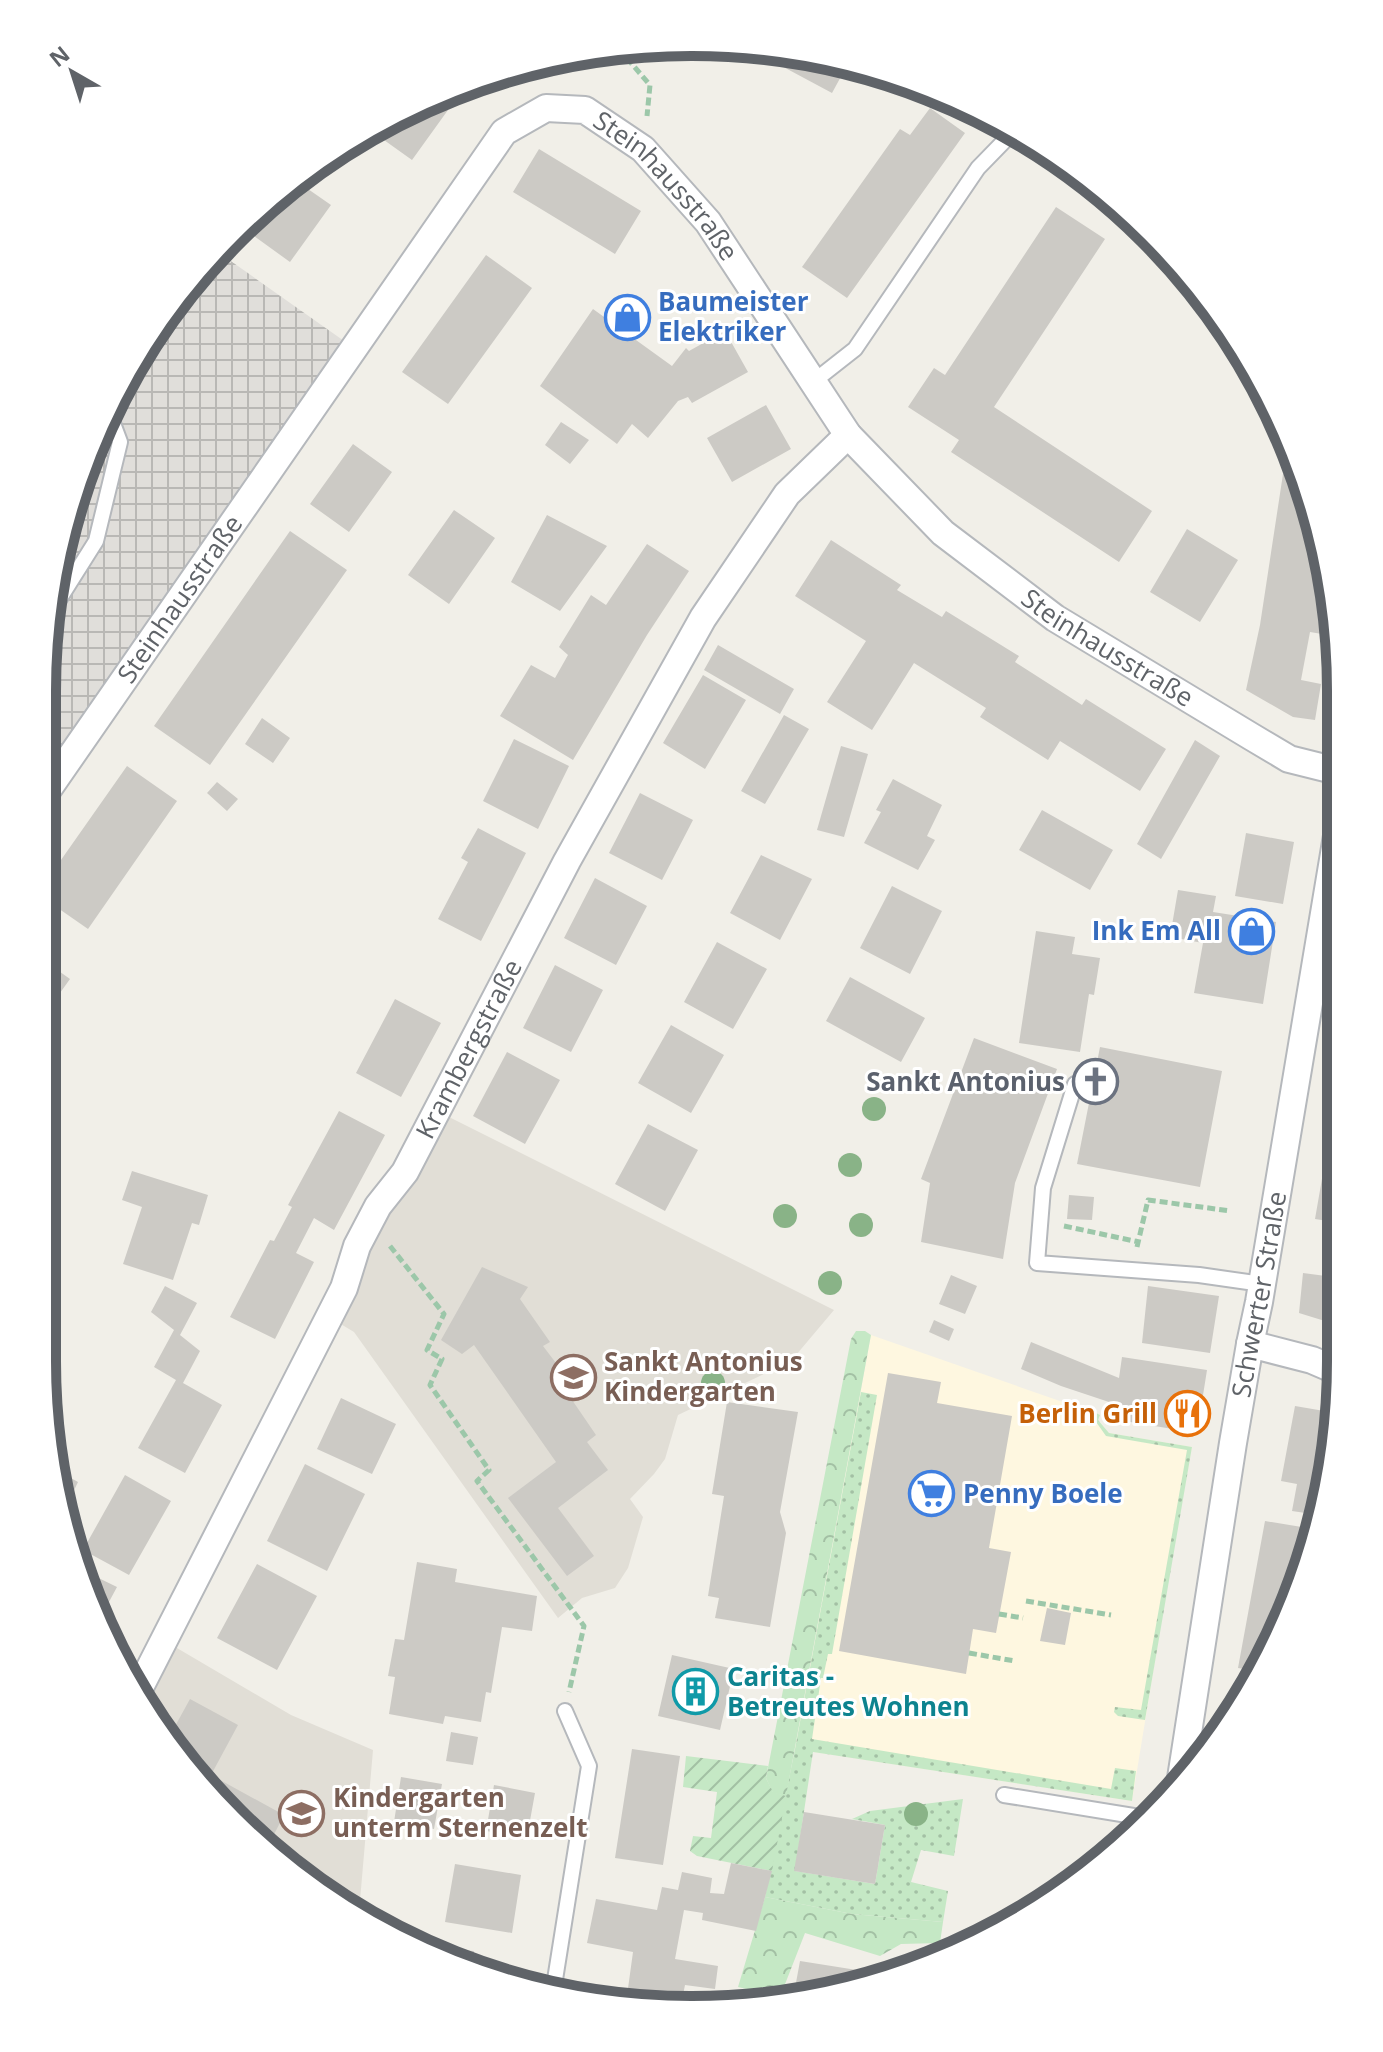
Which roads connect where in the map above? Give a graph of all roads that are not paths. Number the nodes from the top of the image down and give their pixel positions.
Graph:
1 (1006, 139) edge
2 (813, 382) junction
3 (114, 426) edge
4 (848, 435) junction
5 (64, 592) edge
6 (1327, 768) edge
7 (56, 778) edge
8 (1327, 896) edge
9 (1075, 1084) dead end
10 (1262, 1284) junction
11 (1250, 1344) junction
12 (1327, 1366) edge
13 (143, 1681) edge
14 (565, 1711) road end
15 (1183, 1762) edge
16 (1004, 1795) dead end
17 (1134, 1816) edge
18 (555, 1981) edge

1 - 2 lane
2 - 4 street, Steinhausstraße
2 - 7 street, Steinhausstraße
3 - 5 lane
4 - 6 street, Steinhausstraße
4 - 13 street, Krambergstraße
8 - 10 street, Schwerter Straße
9 - 10 lane
10 - 11 street, Schwerter Straße
11 - 12 street
11 - 15 street, Schwerter Straße
14 - 18 lane
16 - 17 lane

